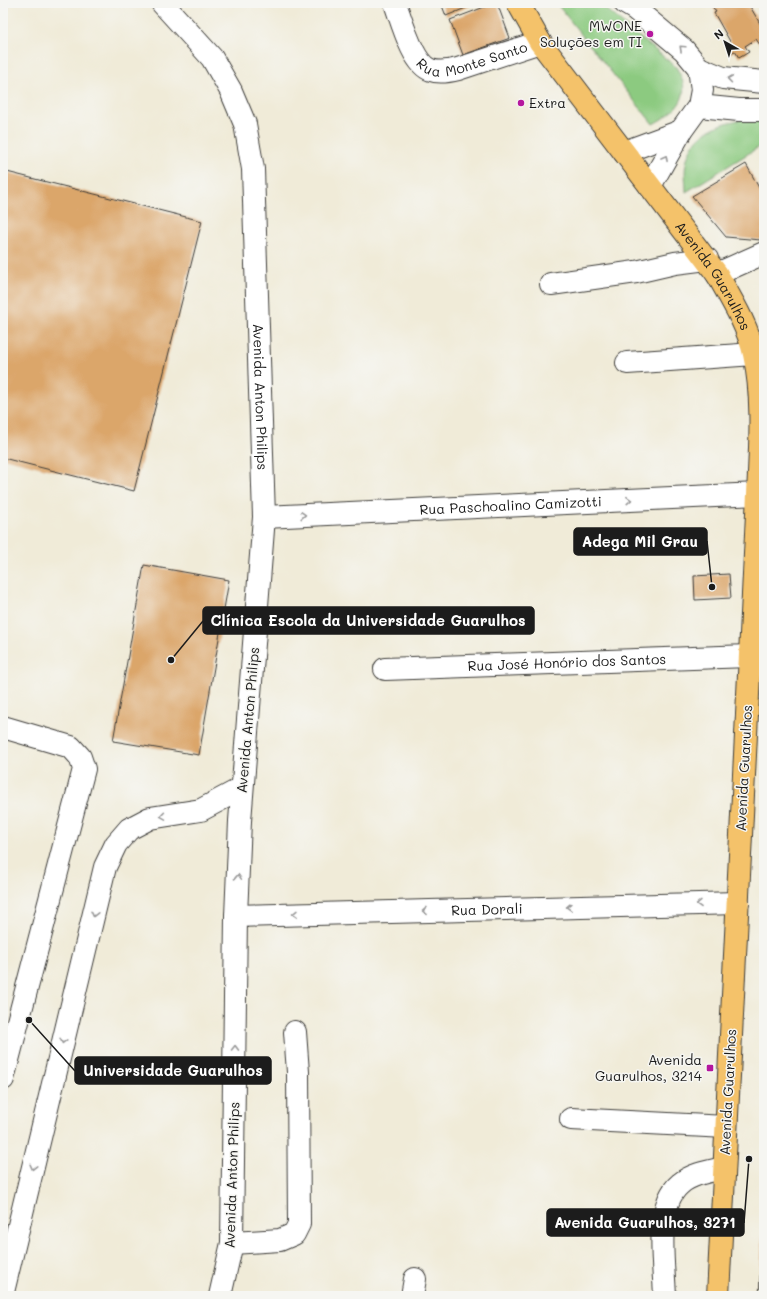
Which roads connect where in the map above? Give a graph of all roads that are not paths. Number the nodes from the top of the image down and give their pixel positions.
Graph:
1 (162, 3) edge
2 (395, 3) edge
3 (518, 3) edge
4 (625, 3) edge
5 (540, 42) junction
6 (698, 68) junction
7 (764, 82) edge
8 (699, 106) junction
9 (764, 110) edge
10 (681, 131) junction
11 (624, 152) junction
12 (650, 186) junction
13 (764, 253) edge
14 (712, 266) junction
15 (551, 284) dead end
16 (754, 354) junction
17 (627, 363) dead end
18 (762, 444) edge
19 (758, 494) junction
20 (264, 517) junction
21 (749, 656) junction
22 (385, 669) dead end
23 (3, 727) edge
24 (242, 788) junction
25 (201, 810) junction
26 (240, 822) junction
27 (738, 903) junction
28 (236, 916) junction
29 (295, 1032) dead end
30 (3, 1079) edge
31 (571, 1119) dead end
32 (726, 1127) junction
33 (724, 1168) junction
34 (232, 1243) junction
35 (3, 1292) edge
36 (220, 1296) edge
37 (665, 1296) edge
38 (718, 1296) edge

1 - 20 street, Avenida Anton Philips
2 - 5 street, Rua Monte Santo
3 - 5 main road, Avenida Guarulhos
6 -> 4 street
5 - 11 main road, Avenida Guarulhos
7 -> 6 street
6 - 8 street
8 - 9 street
8 - 10 street
10 - 11 street
12 -> 10 street
11 - 12 main road, Avenida Guarulhos
12 - 14 main road, Avenida Guarulhos
13 - 14 street
14 - 15 street
14 - 16 main road, Avenida Guarulhos
16 - 17 street
16 - 18 main road, Avenida Guarulhos
18 - 19 main road, Avenida Guarulhos
20 -> 19 street, Rua Paschoalino Camizotti
19 - 21 main road, Avenida Guarulhos
20 - 24 street, Avenida Anton Philips
21 - 22 street, Rua José Honório dos Santos
21 - 27 main road, Avenida Guarulhos
23 - 30 street
24 - 25 street
24 - 26 street, Avenida Anton Philips
25 - 26 street
25 -> 35 street
28 -> 26 street, Avenida Anton Philips
27 -> 28 street, Rua Dorali
27 - 32 main road, Avenida Guarulhos
34 -> 28 street, Avenida Anton Philips
29 - 34 street
31 - 32 street
32 - 33 main road, Avenida Guarulhos
33 - 37 street
33 - 38 main road, Avenida Guarulhos
34 - 36 street, Avenida Anton Philips

